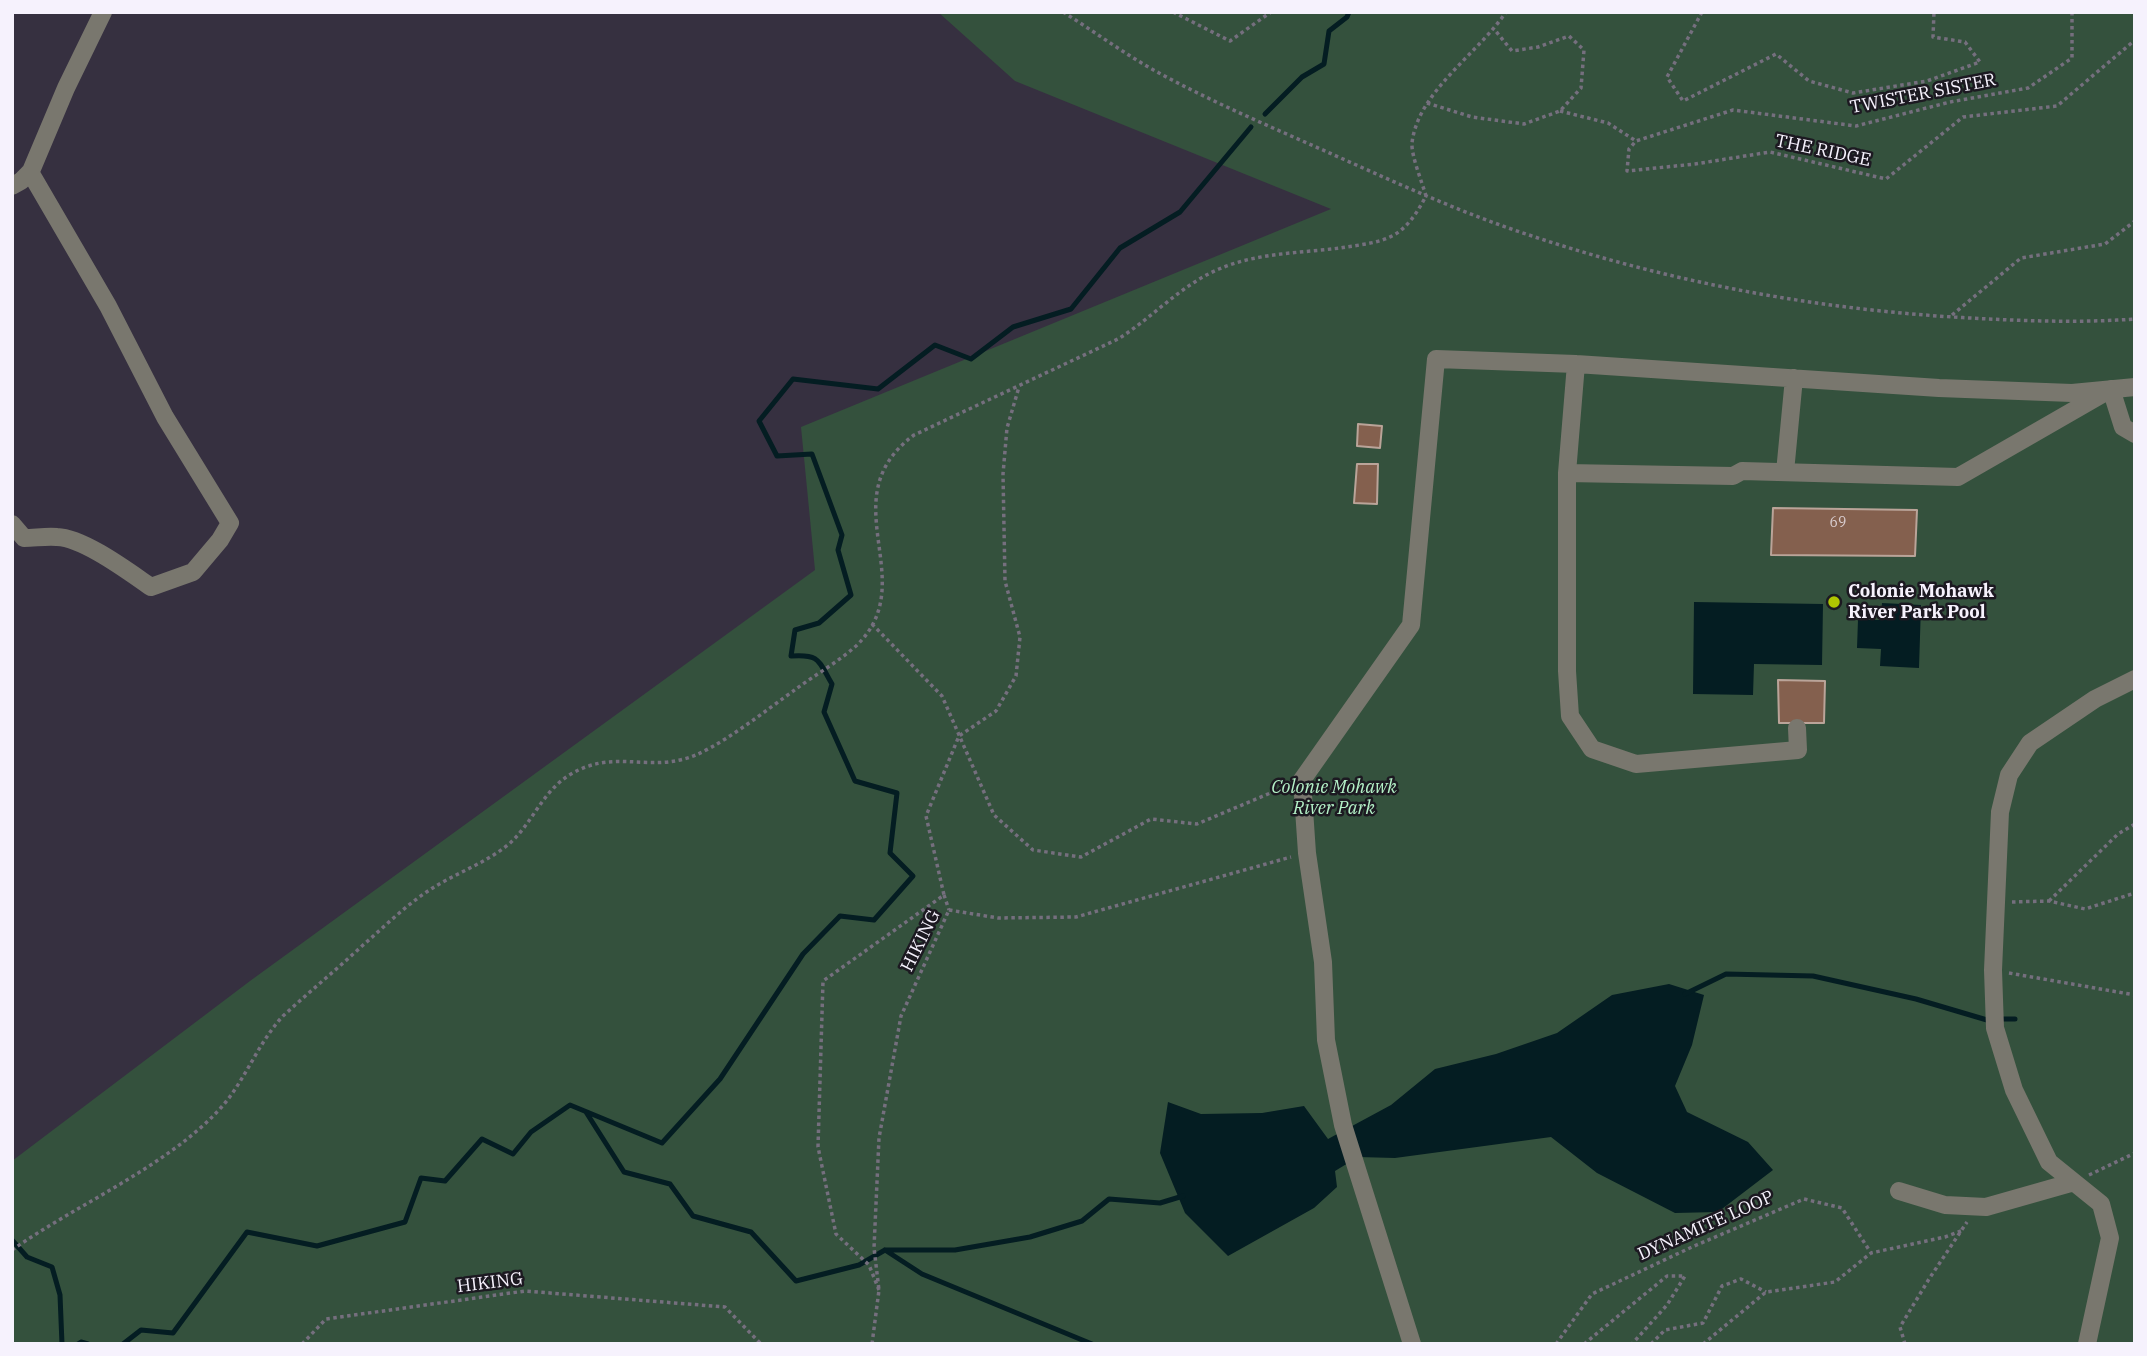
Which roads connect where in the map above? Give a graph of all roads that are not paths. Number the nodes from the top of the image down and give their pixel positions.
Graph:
1 (103, 12) edge
2 (30, 172) junction
3 (12, 186) edge
4 (1576, 364) junction
5 (1794, 378) junction
6 (2135, 387) edge
7 (2110, 389) junction
8 (2135, 434) edge
9 (1785, 472) junction
10 (1567, 473) junction
11 (12, 524) edge
12 (2135, 679) edge
13 (1797, 728) dead end
14 (2074, 1182) junction
15 (1899, 1191) dead end
16 (1412, 1344) edge
17 (2087, 1344) edge

1 - 2 street
2 - 3 street
2 - 11 street
4 - 5 street
4 - 10 street
4 - 16 street
5 - 7 street
5 - 9 street
6 - 7 street
7 - 8 street
7 - 9 street
9 - 10 street
10 - 13 street
12 - 14 street
14 - 15 street
14 - 17 street

